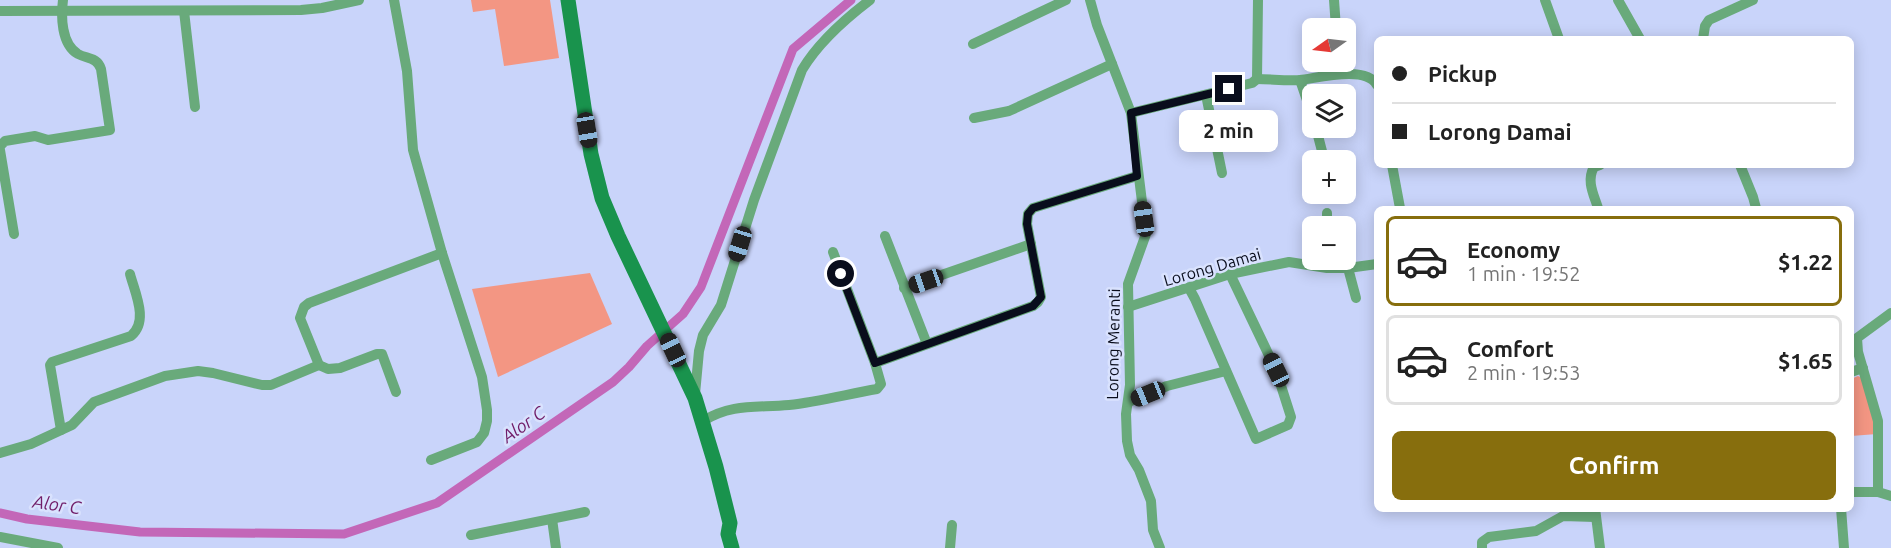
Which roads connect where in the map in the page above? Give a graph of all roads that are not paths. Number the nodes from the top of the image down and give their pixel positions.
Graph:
1 (359, 0) edge
2 (394, 0) edge
3 (568, 0) edge
4 (870, 0) edge
5 (1066, 0) edge
6 (1090, 0) edge
7 (1258, 0) edge
8 (1334, 0) edge
9 (1545, 0) edge
10 (1618, 0) edge
11 (1753, 0) edge
12 (342, 2) edge
13 (13, 5) edge
14 (62, 5) edge
15 (208, 5) edge
16 (0, 11) edge
17 (184, 11) junction
18 (1335, 18) edge
19 (1558, 36) edge
20 (1638, 36) edge
21 (1703, 36) edge
22 (973, 44) dead end
23 (1112, 64) junction
24 (1337, 74) joint
25 (1257, 79) junction
26 (1300, 80) junction
27 (1374, 80) edge
28 (1302, 86) edge
29 (1206, 95) junction
30 (195, 107) dead end
31 (1131, 113) junction
32 (974, 118) dead end
33 (0, 148) edge
34 (1393, 168) edge
35 (1593, 168) edge
36 (1741, 168) edge
37 (1222, 173) dead end
38 (1137, 176) junction
39 (1400, 206) edge
40 (1597, 206) edge
41 (1755, 206) edge
42 (14, 234) dead end
43 (885, 236) dead end
44 (1031, 244) junction
45 (833, 252) dead end
46 (442, 254) junction
47 (1302, 263) edge
48 (1374, 264) edge
49 (1356, 267) edge
50 (1349, 270) edge
51 (130, 274) dead end
52 (1230, 274) junction
53 (904, 288) junction
54 (1189, 288) junction
55 (1356, 298) dead end
56 (1128, 307) junction
57 (1891, 313) edge
58 (1854, 334) edge
59 (927, 344) junction
60 (875, 363) junction
61 (319, 365) junction
62 (1863, 368) junction
63 (1226, 371) junction
64 (1854, 371) edge
65 (396, 392) dead end
66 (695, 398) junction
67 (1128, 402) junction
68 (703, 420) junction
69 (61, 430) junction
70 (0, 453) edge
71 (431, 460) dead end
72 (1854, 492) edge
73 (1878, 492) junction
74 (1891, 495) edge
75 (585, 512) dead end
76 (1841, 512) edge
77 (1595, 513) edge
78 (552, 519) junction
79 (730, 523) junction
80 (952, 525) dead end
81 (471, 535) dead end
82 (0, 537) edge
83 (58, 548) edge
84 (556, 548) edge
85 (732, 548) edge
86 (741, 548) edge
87 (950, 548) edge
88 (1160, 548) edge
89 (1482, 548) edge
90 (1600, 548) edge
91 (1845, 548) edge

1 - 12 street
2 - 46 street
3 - 66 main road
4 - 66 street
5 - 22 street
6 - 23 street, Lorong Meranti
7 - 25 street
8 - 18 street
9 - 19 street
10 - 20 street
11 - 21 street
12 - 15 street
13 - 14 street
13 - 16 street
14 - 17 street
14 - 33 street
15 - 17 street
17 - 30 street
23 - 31 street, Lorong Meranti
23 - 32 street
24 - 26 street
24 - 27 street
25 - 26 street
25 - 29 street
26 - 28 street
29 - 31 street
29 - 37 street
31 - 38 street, Lorong Meranti
33 - 42 street
34 - 39 street
35 - 40 street
36 - 41 street
38 - 44 street
38 - 56 street, Lorong Meranti
43 - 53 street
44 - 53 street
44 - 59 street
45 - 60 street
46 - 61 street
46 - 71 street
47 - 52 street, Lorong Damai
48 - 49 street, Lorong Damai
50 - 55 street
51 - 69 street
52 - 54 street, Lorong Damai
52 - 63 street
53 - 59 street
54 - 56 street, Lorong Damai
54 - 63 street
56 - 67 street, Lorong Meranti
57 - 58 street
58 - 62 street
59 - 60 street
60 - 68 street
61 - 65 street
61 - 69 street
62 - 64 street
62 - 73 street
63 - 67 street
66 - 68 main road
67 - 88 street, Lorong Meranti
68 - 79 main road
69 - 70 street
72 - 73 street
73 - 74 street
75 - 78 street
76 - 91 street
77 - 89 street
77 - 90 street
78 - 81 street
78 - 84 street
79 - 85 main road
79 - 86 main road
80 - 87 street
82 - 83 street

